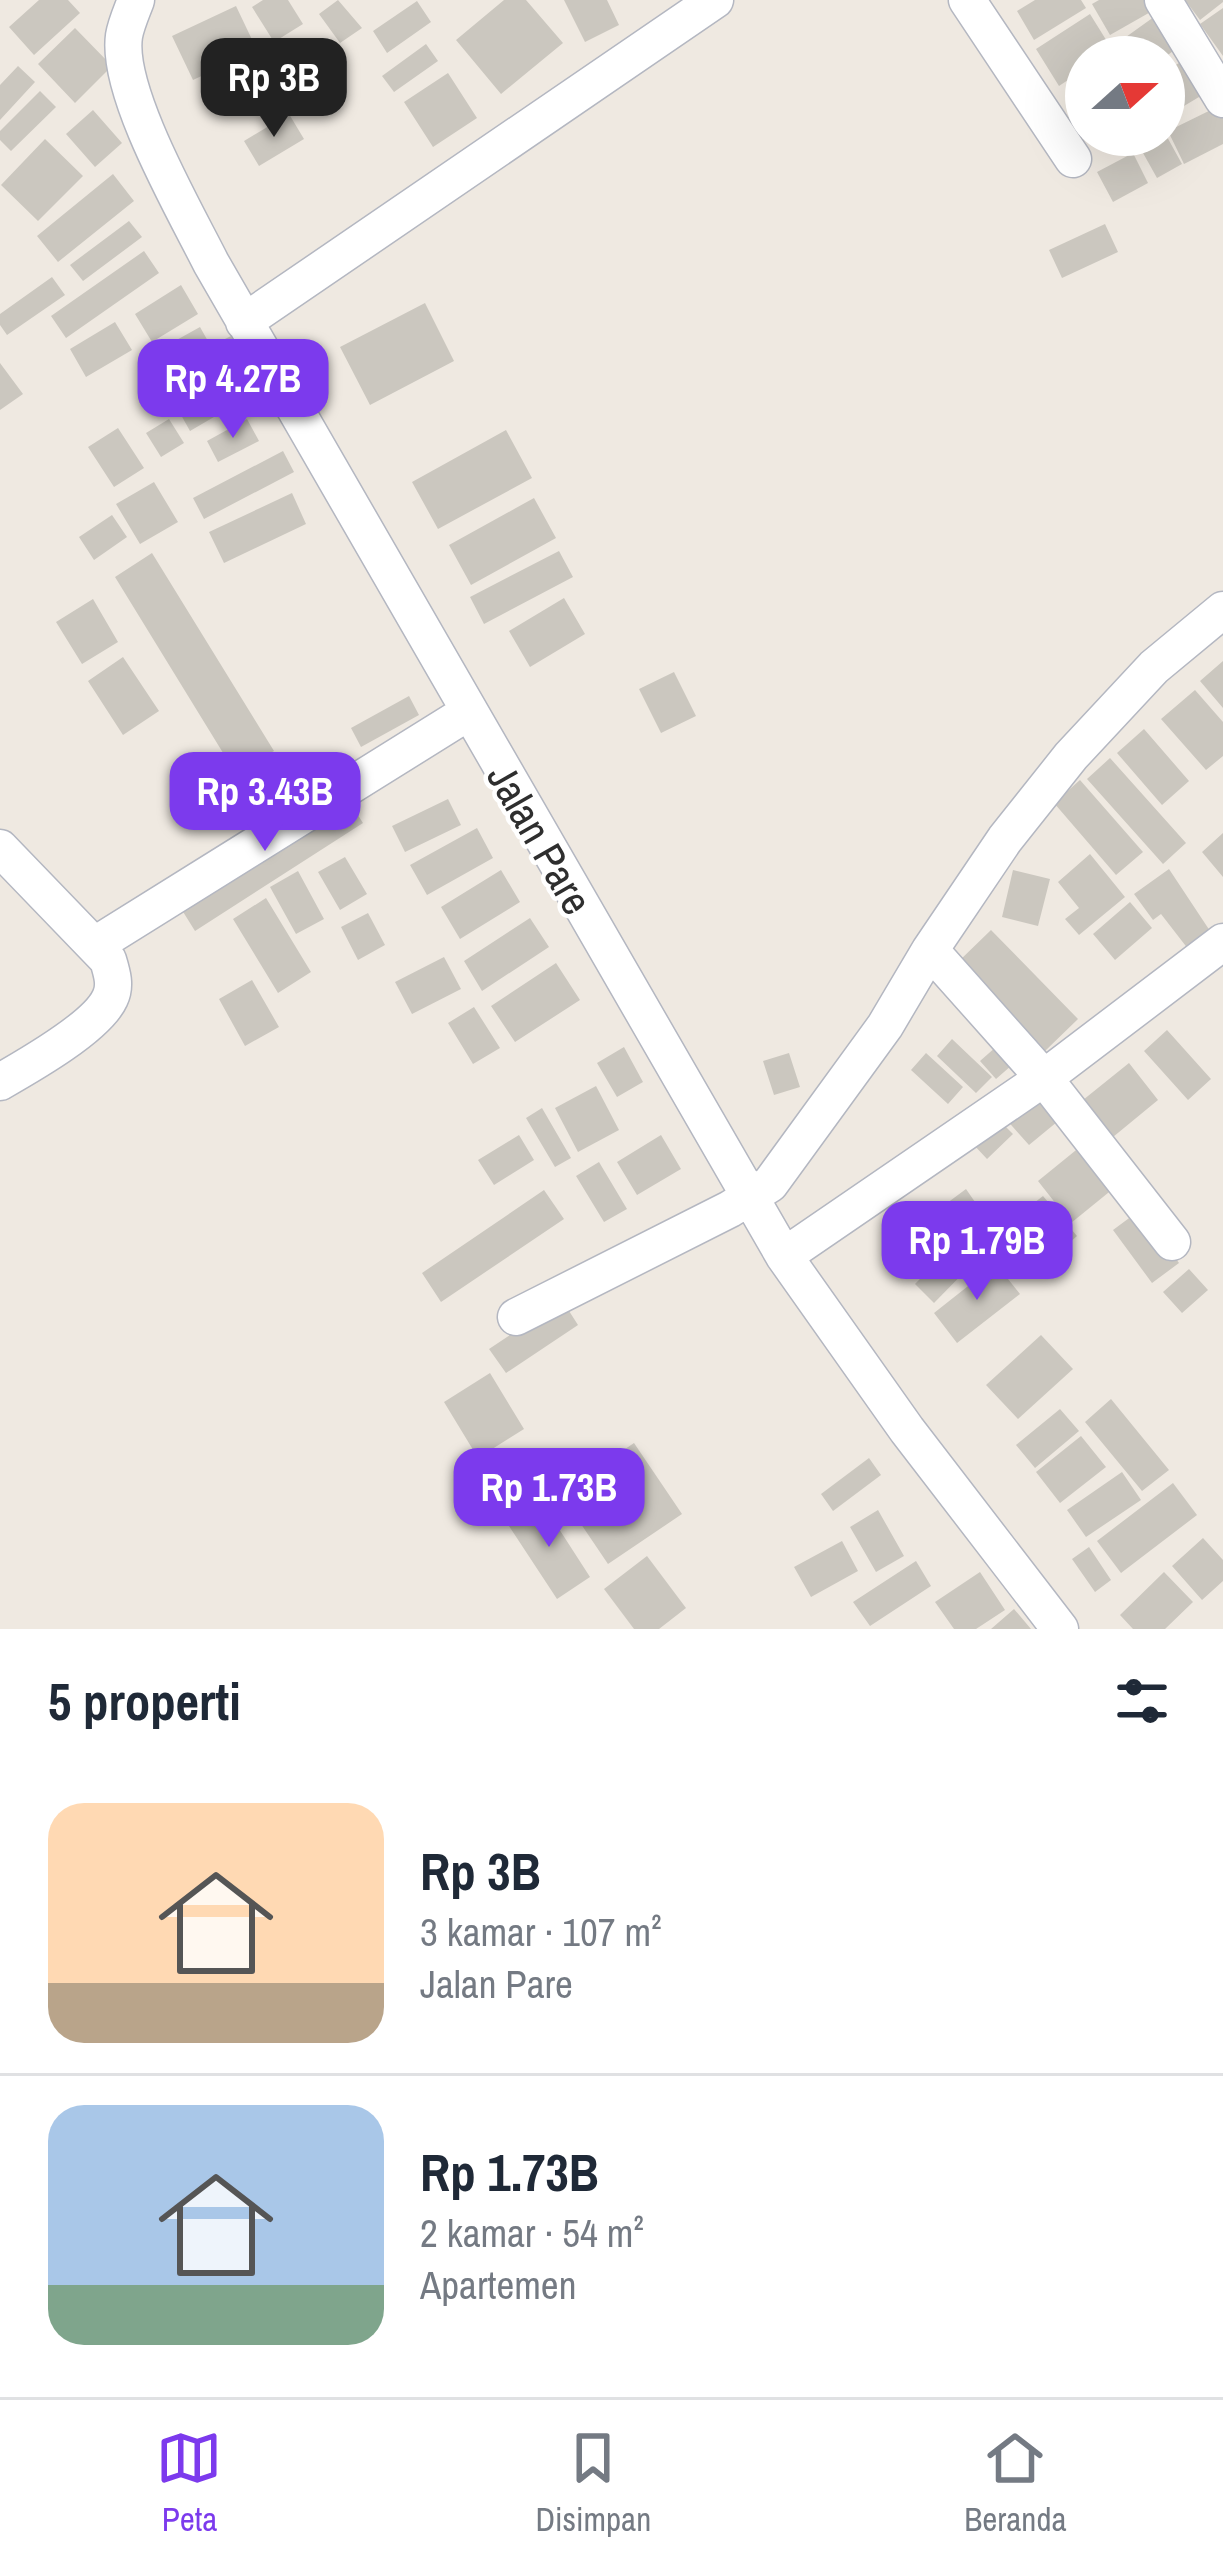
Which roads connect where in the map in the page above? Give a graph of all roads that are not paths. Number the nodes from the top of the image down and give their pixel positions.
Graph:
1 (136, 0) edge
2 (715, 0) edge
3 (967, 0) edge
4 (1163, 0) edge
5 (1223, 99) edge
6 (1073, 159) dead end
7 (244, 322) junction
8 (1223, 610) edge
9 (467, 713) junction
10 (3, 855) edge
11 (1223, 942) edge
12 (94, 945) junction
13 (930, 950) junction
14 (1044, 1078) junction
15 (0, 1082) edge
16 (749, 1199) junction
17 (1172, 1242) dead end
18 (784, 1256) junction
19 (516, 1317) dead end
20 (1060, 1629) edge

1 - 7 street, Jalan Pare
2 - 7 street
3 - 6 street
4 - 5 street
7 - 9 street, Jalan Pare
8 - 13 street
9 - 12 street
9 - 16 street, Jalan Pare
10 - 12 street
11 - 14 street
12 - 15 street
13 - 14 street
13 - 16 street
14 - 17 street
14 - 18 street
16 - 18 street, Jalan Pare
16 - 19 street
18 - 20 street, Jalan Pare

